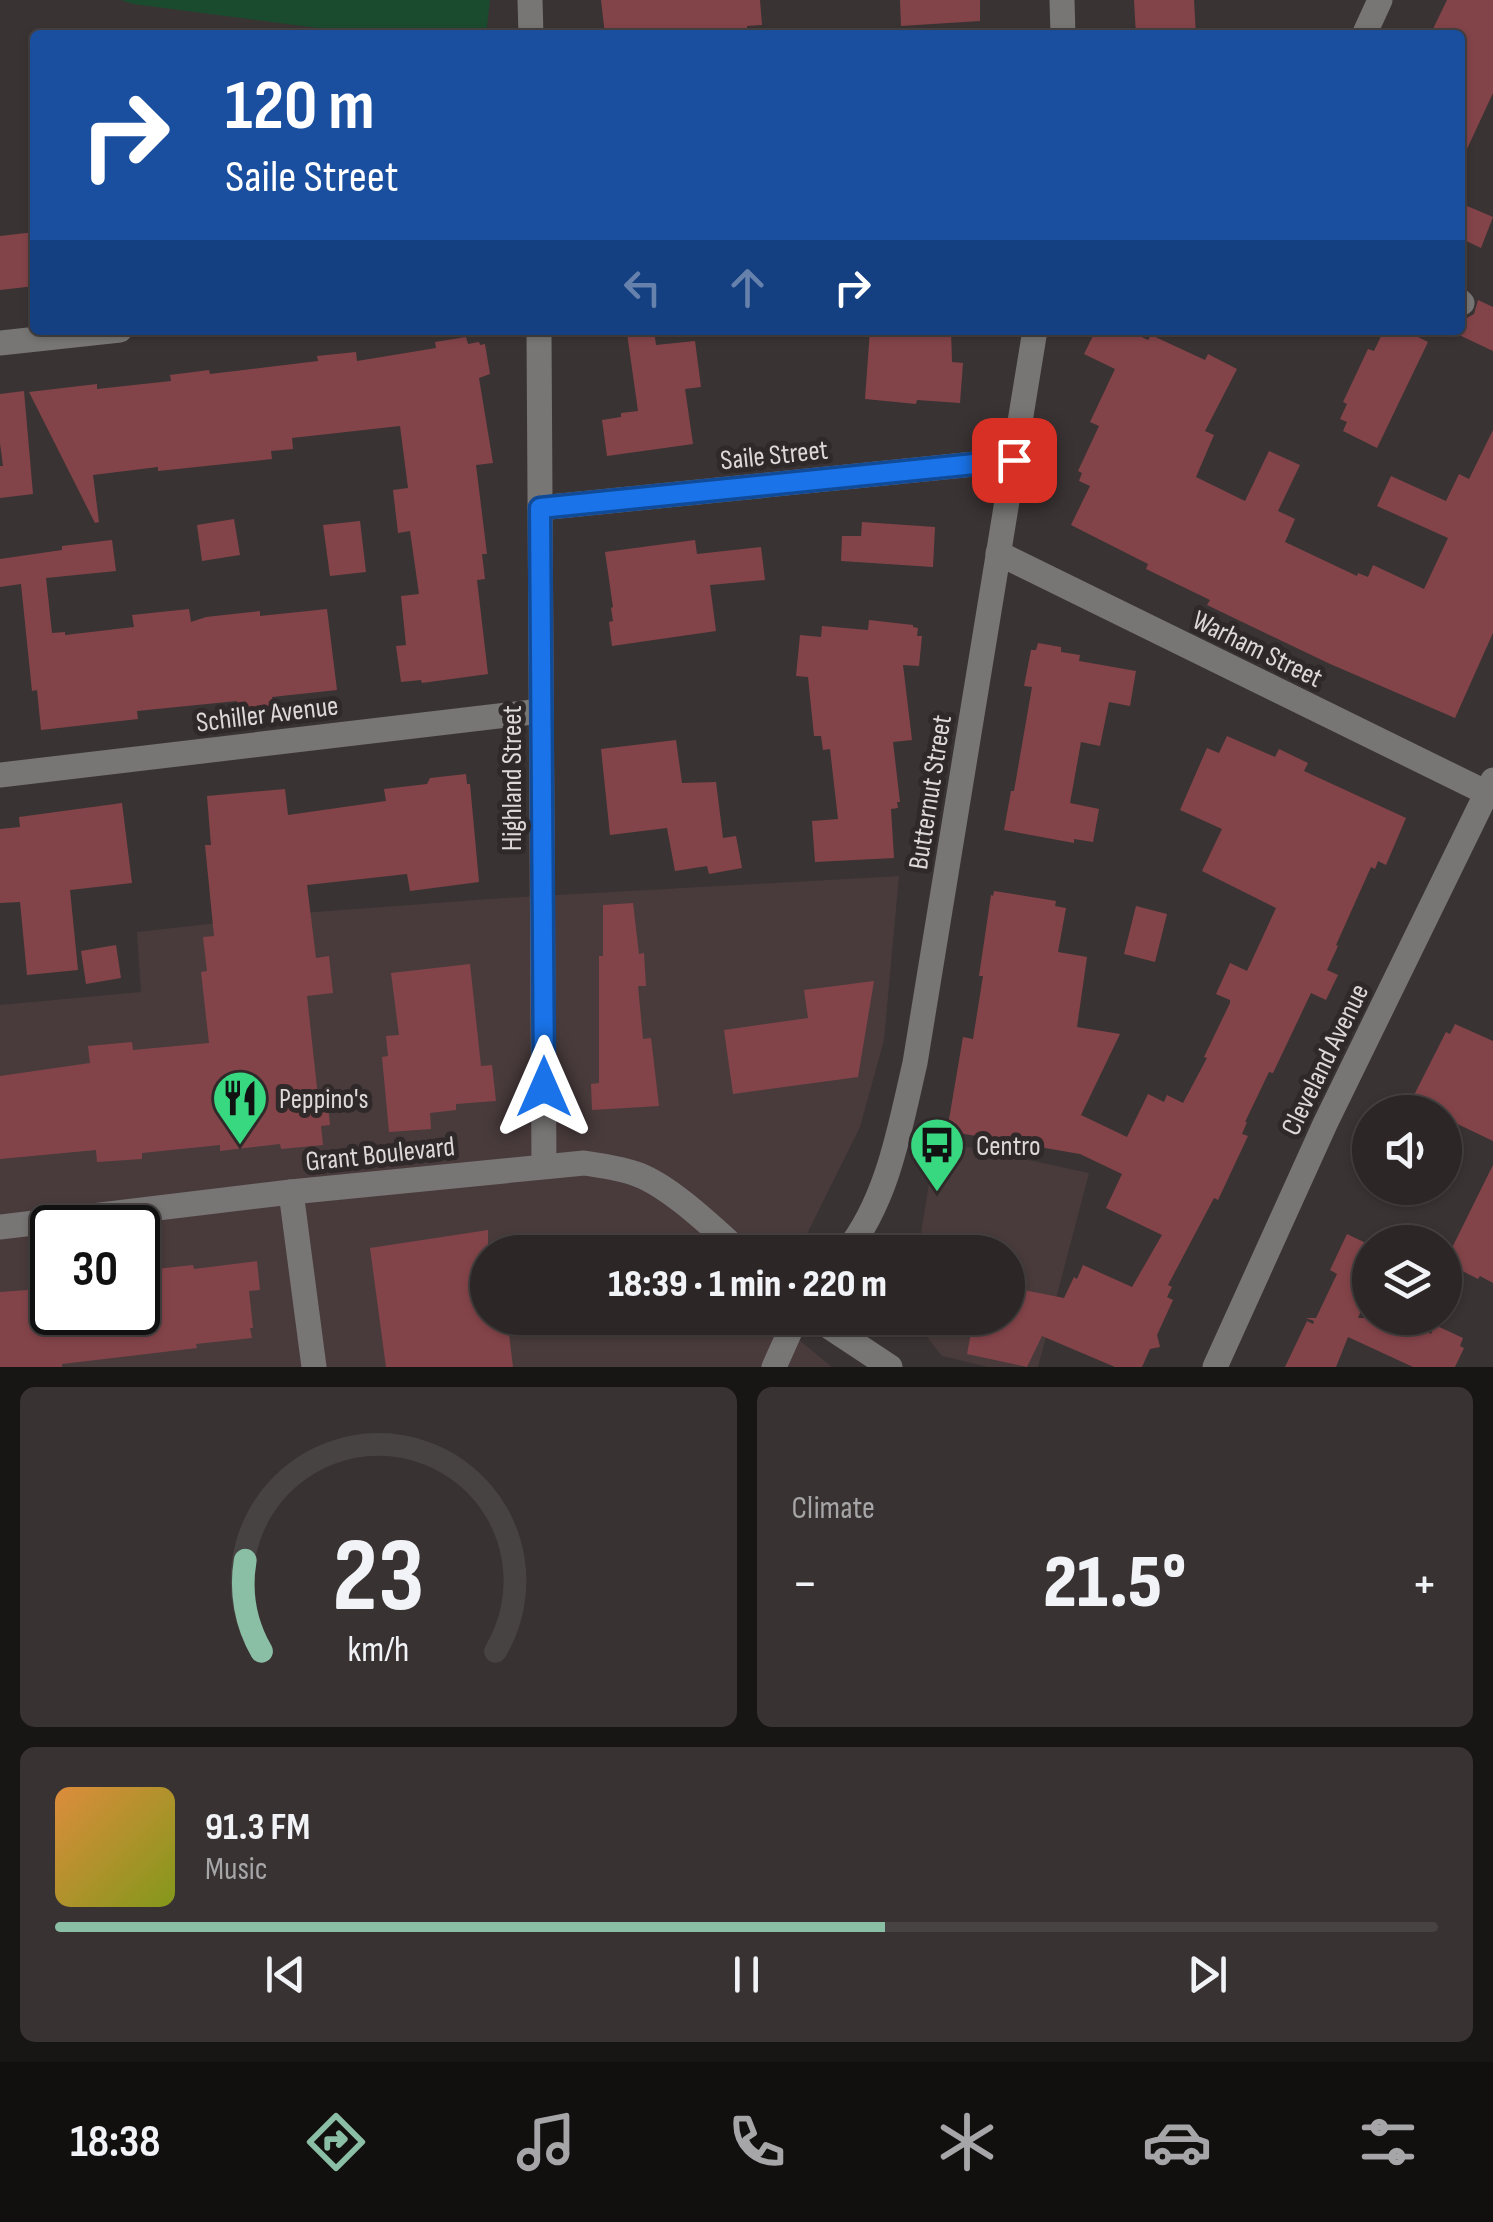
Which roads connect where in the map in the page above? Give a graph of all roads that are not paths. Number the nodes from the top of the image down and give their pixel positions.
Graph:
1 (530, 0) edge
2 (1062, 0) edge
3 (1380, 0) edge
4 (531, 30) edge
5 (1063, 30) edge
6 (1366, 30) edge
7 (74, 335) edge
8 (539, 335) edge
9 (1035, 335) edge
10 (0, 343) edge
11 (1014, 460) junction
12 (540, 508) junction
13 (998, 553) junction
14 (541, 712) junction
15 (0, 775) edge
16 (1491, 790) edge
17 (544, 1166) junction
18 (292, 1192) junction
19 (0, 1228) edge
20 (720, 1235) edge
21 (859, 1235) edge
22 (788, 1335) edge
23 (842, 1335) edge
24 (314, 1367) edge
25 (774, 1367) edge
26 (890, 1367) edge
27 (1214, 1367) edge

1 - 4 street
2 - 5 street
3 - 6 street
7 - 10 street
8 - 12 street, Highland Street
9 - 11 street, Butternut Street
11 - 12 street, Saile Street
11 - 13 street, Butternut Street
12 - 14 street, Highland Street
13 - 16 street, Warham Street
13 - 21 street, Butternut Street
14 - 15 street, Schiller Avenue
14 - 17 street, Highland Street
16 - 27 street, Cleveland Avenue
17 - 18 street, Grant Boulevard
17 - 20 street, Grant Boulevard
18 - 19 street, Grant Boulevard
18 - 24 street
22 - 25 street
23 - 26 street

